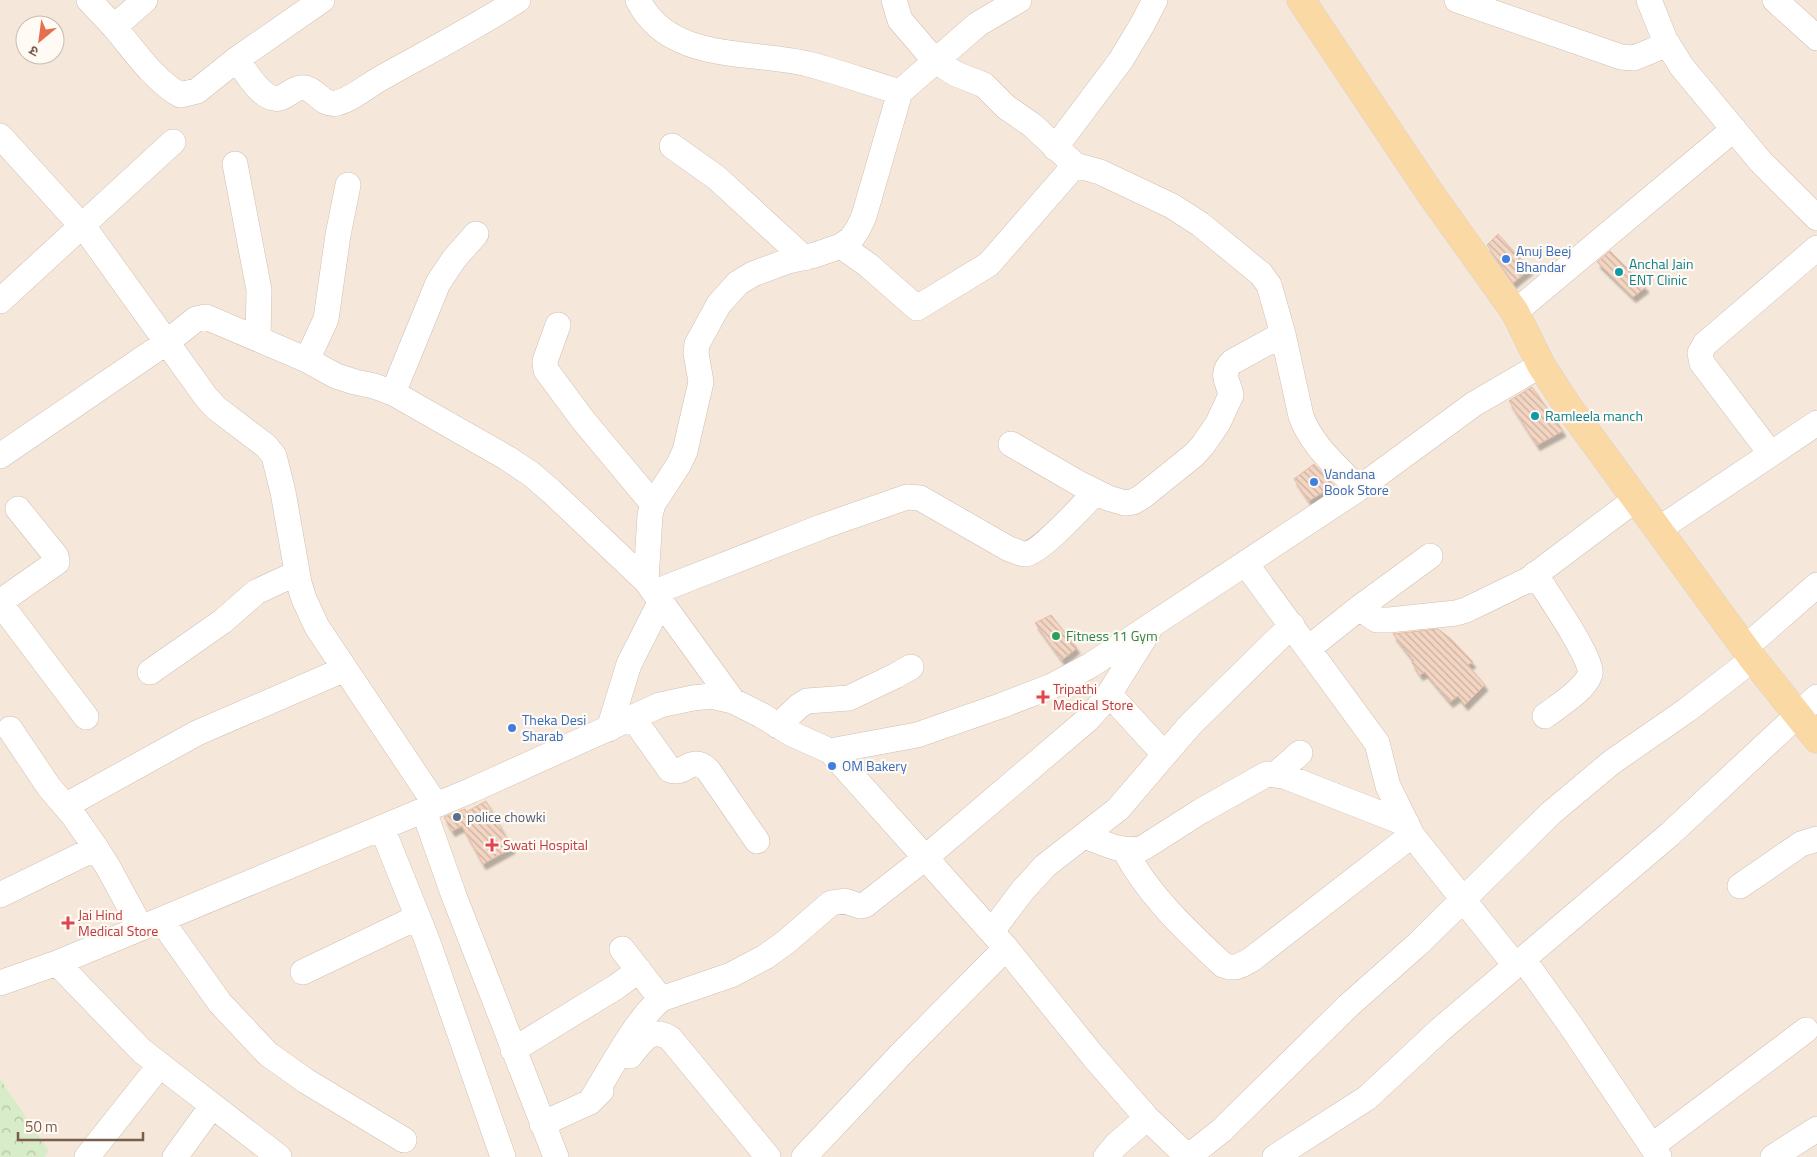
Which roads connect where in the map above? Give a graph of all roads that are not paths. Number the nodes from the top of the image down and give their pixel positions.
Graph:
1 (89, 0) edge
2 (145, 0) edge
3 (322, 0) edge
4 (516, 0) edge
5 (638, 0) edge
6 (894, 0) edge
7 (1019, 0) edge
8 (1155, 0) edge
9 (1301, 0) edge
10 (1457, 0) edge
11 (1649, 0) edge
12 (1775, 0) edge
13 (114, 27) junction
14 (1813, 28) edge
15 (1668, 44) junction
16 (237, 59) junction
17 (936, 61) junction
18 (900, 92) junction
19 (1734, 129) junction
20 (0, 136) edge
21 (173, 142) dead end
22 (672, 146) dead end
23 (1055, 148) junction
24 (235, 164) dead end
25 (1075, 165) junction
26 (348, 186) dead end
27 (1817, 218) edge
28 (81, 226) junction
29 (476, 234) dead end
30 (841, 246) junction
31 (1817, 248) edge
32 (804, 258) junction
33 (0, 301) edge
34 (1515, 312) junction
35 (558, 325) dead end
36 (1283, 334) junction
37 (258, 339) junction
38 (167, 342) junction
39 (307, 360) junction
40 (1541, 365) junction
41 (393, 393) junction
42 (1817, 423) edge
43 (1011, 444) dead end
44 (1771, 454) junction
45 (0, 456) edge
46 (1358, 489) junction
47 (1096, 492) junction
48 (1636, 499) junction
49 (653, 504) junction
50 (18, 509) dead end
51 (1659, 529) junction
52 (1430, 556) dead end
53 (1246, 564) junction
54 (297, 573) junction
55 (1535, 574) junction
56 (1817, 585) edge
57 (654, 591) junction
58 (0, 602) edge
59 (1359, 608) junction
60 (1152, 625) junction
61 (1292, 625) junction
62 (1309, 648) junction
63 (1750, 653) junction
64 (912, 667) dead end
65 (345, 669) junction
66 (150, 672) dead end
67 (1108, 694) junction
68 (733, 701) junction
69 (1808, 706) edge
70 (1545, 716) dead end
71 (86, 718) dead end
72 (634, 718) junction
73 (778, 726) junction
74 (609, 729) junction
75 (10, 730) dead end
76 (1817, 739) edge
77 (830, 751) junction
78 (1300, 753) dead end
79 (1164, 754) junction
80 (1276, 774) junction
81 (65, 806) junction
82 (430, 808) junction
83 (382, 828) junction
84 (1409, 829) junction
85 (1085, 836) junction
86 (1817, 838) edge
87 (756, 840) dead end
88 (96, 848) junction
89 (1125, 850) junction
90 (926, 858) junction
91 (1740, 886) dead end
92 (0, 895) edge
93 (1462, 900) junction
94 (418, 917) junction
95 (151, 924) junction
96 (999, 940) junction
97 (622, 949) dead end
98 (1519, 962) junction
99 (57, 963) junction
100 (638, 970) junction
101 (304, 972) dead end
102 (0, 983) edge
103 (661, 999) junction
104 (1806, 1030) dead end
105 (514, 1050) junction
106 (160, 1065) junction
107 (590, 1102) junction
108 (212, 1106) junction
109 (1147, 1118) junction
110 (542, 1124) junction
111 (1817, 1129) edge
112 (404, 1140) dead end
113 (1655, 1151) edge
114 (272, 1155) edge
115 (87, 1157) edge
116 (175, 1157) edge
117 (503, 1157) edge
118 (556, 1157) edge
119 (768, 1157) edge
120 (804, 1157) edge
121 (1106, 1157) edge
122 (1188, 1157) edge
123 (1275, 1157) edge
124 (1773, 1157) edge

1 - 13 street
2 - 13 street
3 - 16 street
4 - 16 street
5 - 18 street
6 - 17 street
7 - 17 street
8 - 23 street
9 - 34 main road
10 - 15 street
11 - 15 street
12 - 14 street
13 - 16 street
15 - 19 street
17 - 18 street
17 - 23 street
18 - 30 street
19 - 27 street
19 - 34 street
20 - 28 street
21 - 28 street
22 - 32 street
23 - 25 street
24 - 37 street
25 - 30 street
25 - 36 street
26 - 39 street
28 - 33 street
28 - 38 street
29 - 41 street
30 - 32 street
31 - 44 street
32 - 49 street
34 - 40 main road
35 - 49 street
36 - 46 street
36 - 47 street
37 - 38 street
37 - 39 street
38 - 45 street
38 - 54 street
39 - 41 street
40 - 46 street
40 - 48 main road
41 - 57 street
42 - 44 street
43 - 47 street
44 - 51 street
46 - 53 street
47 - 57 street
48 - 51 main road
48 - 55 street
49 - 57 street
50 - 58 street
51 - 63 main road
52 - 59 street
53 - 60 street
53 - 61 street
54 - 65 street
54 - 66 street
55 - 59 street
55 - 70 street
56 - 63 street
57 - 68 street
57 - 74 street
58 - 71 street
59 - 62 street
60 - 67 street
60 - 77 street
61 - 62 street
61 - 79 street
62 - 84 street
63 - 69 main road
63 - 93 street
64 - 73 street
65 - 81 street
65 - 82 street
67 - 79 street
67 - 90 street
68 - 72 street
68 - 73 street
69 - 76 main road
69 - 98 street
72 - 74 street
72 - 87 street
73 - 77 street
74 - 82 street
75 - 81 street
77 - 90 street
78 - 80 street
79 - 85 street
80 - 84 street
80 - 89 street
81 - 88 street
82 - 83 street
82 - 105 street
83 - 94 street
83 - 95 street
84 - 89 street
84 - 93 street
85 - 89 street
85 - 96 street
86 - 91 street
88 - 92 street
88 - 95 street
90 - 96 street
90 - 103 street
93 - 98 street
93 - 122 street
94 - 101 street
94 - 117 street
95 - 99 street
95 - 112 street
96 - 109 street
96 - 120 street
97 - 100 street
98 - 113 street
98 - 123 street
99 - 102 street
99 - 106 street
100 - 103 street
100 - 105 street
103 - 107 street
104 - 113 street
105 - 110 street
106 - 108 street
106 - 115 street
107 - 110 street
107 - 119 street
108 - 114 street
108 - 116 street
109 - 121 street
109 - 122 street
110 - 118 street
111 - 124 street

